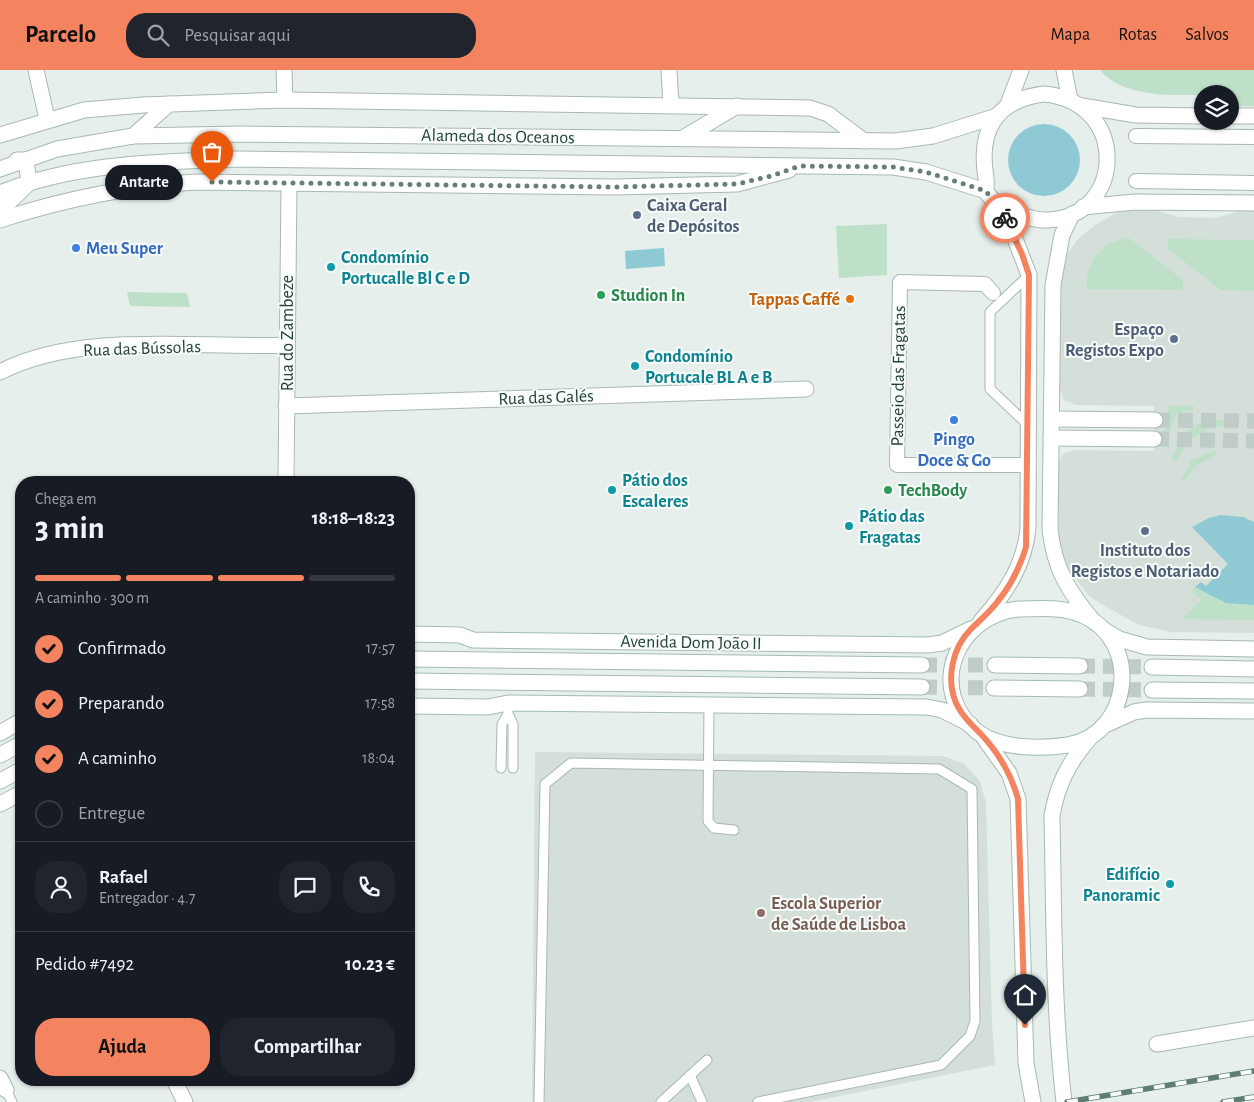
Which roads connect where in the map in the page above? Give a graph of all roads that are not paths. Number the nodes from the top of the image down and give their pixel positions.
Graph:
1 (36, 70) edge
2 (284, 70) edge
3 (669, 70) edge
4 (1022, 70) edge
5 (1064, 70) edge
6 (285, 100) junction
7 (1076, 103) junction
8 (169, 104) junction
9 (671, 105) junction
10 (737, 106) junction
11 (1002, 112) junction
12 (1194, 116) edge
13 (1239, 116) edge
14 (1254, 116) edge
15 (47, 120) junction
16 (0, 134) edge
17 (133, 136) junction
18 (1136, 136) dead end
19 (1254, 137) edge
20 (682, 138) junction
21 (864, 141) junction
22 (0, 159) edge
23 (26, 160) junction
24 (130, 165) junction
25 (800, 166) junction
26 (0, 169) edge
27 (1136, 181) dead end
28 (196, 182) junction
29 (29, 183) junction
30 (289, 183) junction
31 (1254, 183) edge
32 (0, 194) edge
33 (990, 196) junction
34 (1254, 203) edge
35 (0, 211) edge
36 (1078, 211) junction
37 (0, 220) edge
38 (1029, 275) junction
39 (993, 293) dead end
40 (287, 345) junction
41 (0, 372) edge
42 (806, 389) dead end
43 (286, 406) junction
44 (1052, 418) junction
45 (1154, 420) tunnel mouth
46 (1028, 425) junction
47 (1051, 438) junction
48 (1154, 440) tunnel mouth
49 (1028, 465) junction
50 (286, 476) edge
51 (976, 625) junction
52 (1099, 626) junction
53 (415, 634) edge
54 (1254, 649) edge
55 (415, 658) edge
56 (922, 664) tunnel mouth
57 (995, 666) tunnel mouth
58 (1080, 666) tunnel mouth
59 (1152, 667) tunnel mouth
60 (1254, 668) edge
61 (415, 681) edge
62 (481, 682) junction
63 (922, 687) tunnel mouth
64 (994, 688) tunnel mouth
65 (1080, 689) tunnel mouth
66 (1152, 690) tunnel mouth
67 (1254, 691) edge
68 (415, 706) edge
69 (709, 706) junction
70 (508, 708) junction
71 (1254, 711) edge
72 (15, 724) edge
73 (975, 729) junction
74 (1098, 730) junction
75 (0, 733) edge
76 (15, 747) edge
77 (0, 755) edge
78 (708, 764) junction
79 (502, 768) dead end
80 (513, 768) dead end
81 (15, 773) edge
82 (0, 781) edge
83 (15, 795) edge
84 (0, 804) edge
85 (734, 830) dead end
86 (1254, 1028) edge
87 (1157, 1044) dead end
88 (707, 1060) dead end
89 (690, 1075) junction
90 (176, 1086) edge
91 (181, 1100) edge
92 (539, 1102) edge
93 (661, 1102) edge
94 (702, 1102) edge
95 (758, 1102) edge
96 (1032, 1102) edge
97 (1064, 1102) edge

1 - 15 street
2 - 6 street
3 - 9 street
4 - 11 street
5 - 7 street
6 - 8 street, Alameda dos Oceanos
6 - 9 street, Alameda dos Oceanos
7 - 11 street
7 - 12 street
7 - 36 street
8 - 15 street, Alameda dos Oceanos
8 - 17 street
9 - 10 street, Alameda dos Oceanos
10 - 20 street
10 - 21 street, Alameda dos Oceanos
11 - 21 street, Alameda dos Oceanos
11 - 33 street
13 - 14 street
15 - 16 street, Alameda dos Oceanos
17 - 20 street, Alameda dos Oceanos
17 - 23 street, Alameda dos Oceanos
18 - 19 street
20 - 21 street, Alameda dos Oceanos
22 - 23 street
23 - 26 street, Alameda dos Oceanos
23 - 29 street
24 - 25 street, Alameda dos Oceanos
24 - 28 street, Alameda dos Oceanos
24 - 29 street, Alameda dos Oceanos
25 - 30 street, Alameda dos Oceanos
25 - 33 street, Alameda dos Oceanos
27 - 31 street
28 - 30 street, Alameda dos Oceanos
28 - 37 street, Alameda dos Oceanos
29 - 32 street, Alameda dos Oceanos
29 - 35 street, Alameda dos Oceanos
30 - 40 street, Rua do Zambeze
33 - 36 street
33 - 38 street
34 - 36 street
36 - 44 street
38 - 46 street
38 - 46 lane
39 - 49 street, Passeio das Fragatas
40 - 41 street, Rua das Bússolas
40 - 43 street, Rua do Zambeze
42 - 43 street, Rua das Galés
43 - 50 street, Rua do Zambeze
44 - 45 street
44 - 47 street
46 - 49 street
47 - 48 street
47 - 52 street
49 - 51 street
51 - 52 street
51 - 53 street, Avenida Dom João II
51 - 73 street
52 - 54 street
52 - 74 street
55 - 56 street, Avenida Dom João II
57 - 58 street
59 - 60 street
61 - 62 street
62 - 63 street
62 - 70 street
64 - 65 street
66 - 67 street
68 - 70 street
69 - 70 street
69 - 73 street
69 - 78 lane
70 - 79 lane
70 - 80 lane
71 - 74 street
72 - 75 street
73 - 74 street
73 - 96 street
74 - 97 street
76 - 77 street
78 - 85 lane
78 - 92 lane
78 - 95 lane
81 - 82 street
83 - 84 street
86 - 87 street
88 - 89 lane
89 - 93 lane
89 - 94 lane
90 - 91 street

